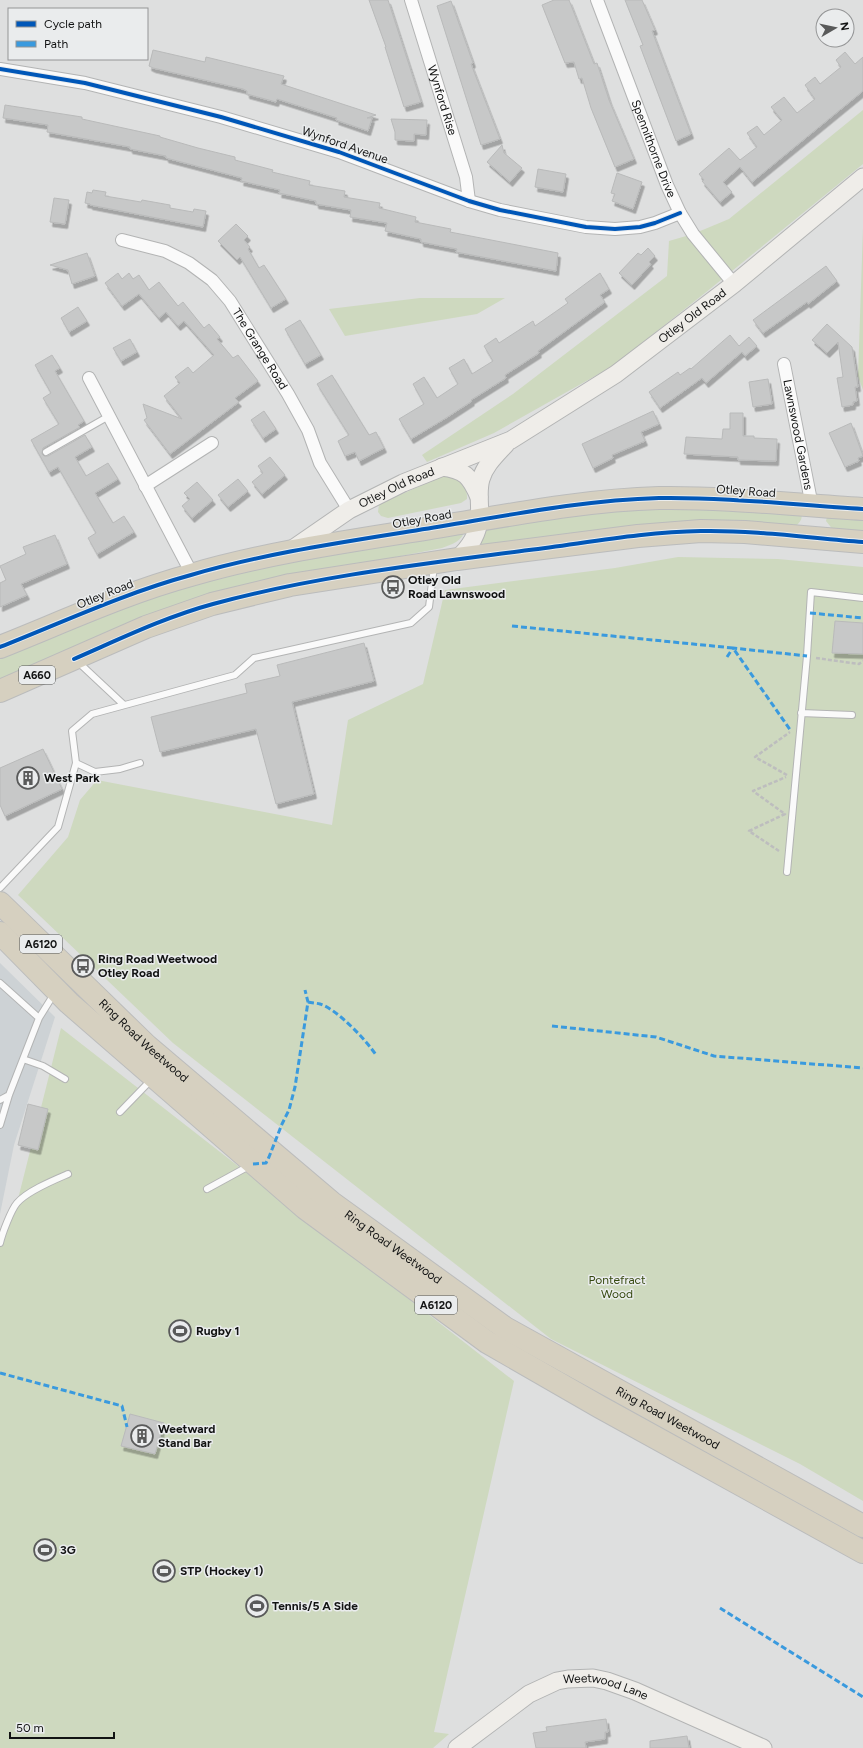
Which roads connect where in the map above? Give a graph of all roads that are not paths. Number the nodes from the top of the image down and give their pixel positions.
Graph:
1 (411, 0) edge
2 (597, 0) edge
3 (0, 69) edge
4 (863, 177) edge
5 (469, 201) junction
6 (680, 213) junction
7 (122, 240) dead end
8 (734, 284) junction
9 (784, 364) dead end
10 (89, 378) dead end
11 (109, 416) junction
12 (511, 440) junction
13 (212, 443) dead end
14 (46, 452) dead end
15 (442, 467) junction
16 (145, 486) junction
17 (479, 497) junction
18 (812, 506) junction
19 (863, 509) edge
20 (349, 510) junction
21 (479, 520) junction
22 (810, 538) junction
23 (863, 542) edge
24 (290, 551) junction
25 (457, 559) junction
26 (435, 562) junction
27 (192, 574) junction
28 (863, 598) edge
29 (0, 647) edge
30 (74, 659) junction
31 (0, 691) edge
32 (124, 705) junction
33 (801, 713) junction
34 (852, 715) dead end
35 (76, 763) junction
36 (140, 763) dead end
37 (787, 872) dead end
38 (0, 888) edge
39 (0, 903) edge
40 (0, 933) edge
41 (0, 983) edge
42 (57, 989) junction
43 (39, 1018) junction
44 (23, 1059) junction
45 (154, 1077) junction
46 (65, 1079) dead end
47 (9, 1094) junction
48 (0, 1100) edge
49 (120, 1112) dead end
50 (0, 1125) edge
51 (245, 1168) junction
52 (68, 1174) dead end
53 (207, 1189) dead end
54 (0, 1243) edge
55 (863, 1526) edge
56 (863, 1552) edge
57 (457, 1748) edge
58 (763, 1748) edge

1 - 5 street, Wynford Rise
2 - 6 street, Spennithorne Drive
3 - 5 street, Wynford Avenue
4 - 8 street, Otley Old Road
5 - 6 street, Wynford Avenue
6 - 8 street, Spennithorne Drive
7 - 20 street, The Grange Road
8 - 12 street, Otley Old Road
9 - 18 street, Lawnswood Gardens
10 - 11 street
11 - 14 lane
11 - 16 street
12 - 15 street, Otley Old Road
12 - 17 street, Otley Old Road
13 - 16 street
15 - 17 street
15 - 20 street, Otley Old Road
16 - 27 street
17 - 21 street, Otley Old Road
18 - 19 highway, Otley Road
18 - 21 highway, Otley Road
18 - 22 highway
20 - 24 street, Otley Old Road
21 - 24 highway, Otley Road
21 - 25 street, Otley Old Road
22 - 23 highway, A660
22 - 25 highway, A660
24 - 27 highway, Otley Road
25 - 26 highway, A660
26 - 30 highway, A660
26 - 32 lane
27 - 29 highway, Otley Road
28 - 33 lane
30 - 31 highway, A660
30 - 32 lane
32 - 35 lane
33 - 34 lane
33 - 37 lane
35 - 36 lane
35 - 38 lane
39 - 55 highway, Ring Road Weetwood / A6120
40 - 42 highway, Ring Road Weetwood / A6120
41 - 43 lane
42 - 43 lane
42 - 45 highway, Ring Road Weetwood / A6120
43 - 44 lane
44 - 46 lane
44 - 47 lane
45 - 49 lane
45 - 51 highway, Ring Road Weetwood / A6120
47 - 48 lane
47 - 50 lane
51 - 53 lane
51 - 56 highway, Ring Road Weetwood / A6120
52 - 54 lane
57 - 58 street, Weetwood Lane

